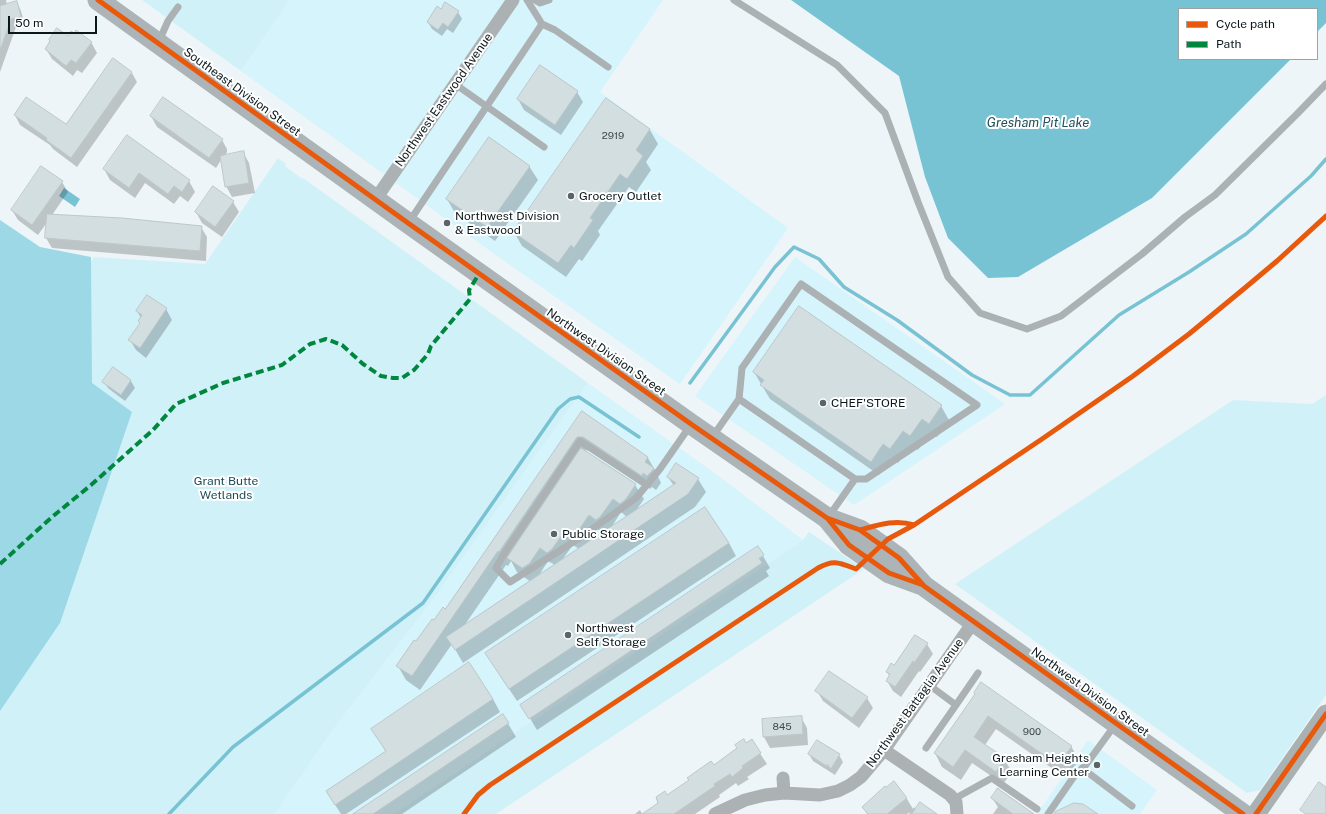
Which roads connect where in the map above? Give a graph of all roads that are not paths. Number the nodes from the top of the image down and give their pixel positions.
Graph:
1 (98, 0) edge
2 (513, 0) edge
3 (526, 0) edge
4 (535, 0) edge
5 (549, 0) edge
6 (734, 0) edge
7 (178, 7) dead end
8 (542, 24) junction
9 (158, 44) junction
10 (608, 67) dead end
11 (455, 84) junction
12 (1326, 84) edge
13 (487, 107) junction
14 (544, 147) dead end
15 (375, 200) junction
16 (408, 223) junction
17 (739, 399) junction
18 (691, 424) junction
19 (712, 438) junction
20 (855, 479) junction
21 (647, 485) junction
22 (827, 518) junction
23 (974, 621) junction
24 (978, 673) dead end
25 (929, 685) junction
26 (956, 705) junction
27 (1326, 714) edge
28 (1116, 723) junction
29 (926, 748) dead end
30 (884, 750) junction
31 (1082, 768) junction
32 (783, 778) dead end
33 (784, 794) junction
34 (954, 800) junction
35 (1132, 806) dead end
36 (1037, 809) dead end
37 (715, 814) edge
38 (958, 814) edge
39 (1048, 814) edge
40 (1243, 814) edge
41 (1256, 814) edge

1 - 9 main road, Southeast Division Street
2 - 11 street, Northwest Eastwood Avenue
3 - 8 lane
4 - 5 lane
6 - 12 lane
7 - 9 lane
8 - 10 lane
8 - 13 lane
9 - 15 main road, Southeast Division Street
11 - 13 lane
11 - 15 street, Northwest Eastwood Avenue
13 - 14 lane
13 - 16 lane
15 - 16 main road, Northwest Division Street
16 - 18 main road, Northwest Division Street
17 - 19 lane
17 - 20 lane
17 - 20 lane
18 - 19 main road, Northwest Division Street
18 - 21 lane
19 - 22 main road, Northwest Division Street
20 - 22 lane
21 - 21 lane
22 - 23 main road, Northwest Division Street
23 - 25 street, Northwest Battaglia Avenue
23 - 28 main road, Northwest Division Street
24 - 26 lane
25 - 26 lane
25 - 30 street, Northwest Battaglia Avenue
26 - 29 lane
27 - 41 main road
28 - 31 lane
28 - 40 main road, Northwest Division Street
30 - 33 street, Northwest Battaglia Avenue
30 - 34 street
31 - 35 lane
31 - 39 lane
32 - 33 street
33 - 37 street, Northwest Battaglia Avenue
34 - 36 lane
34 - 38 street

